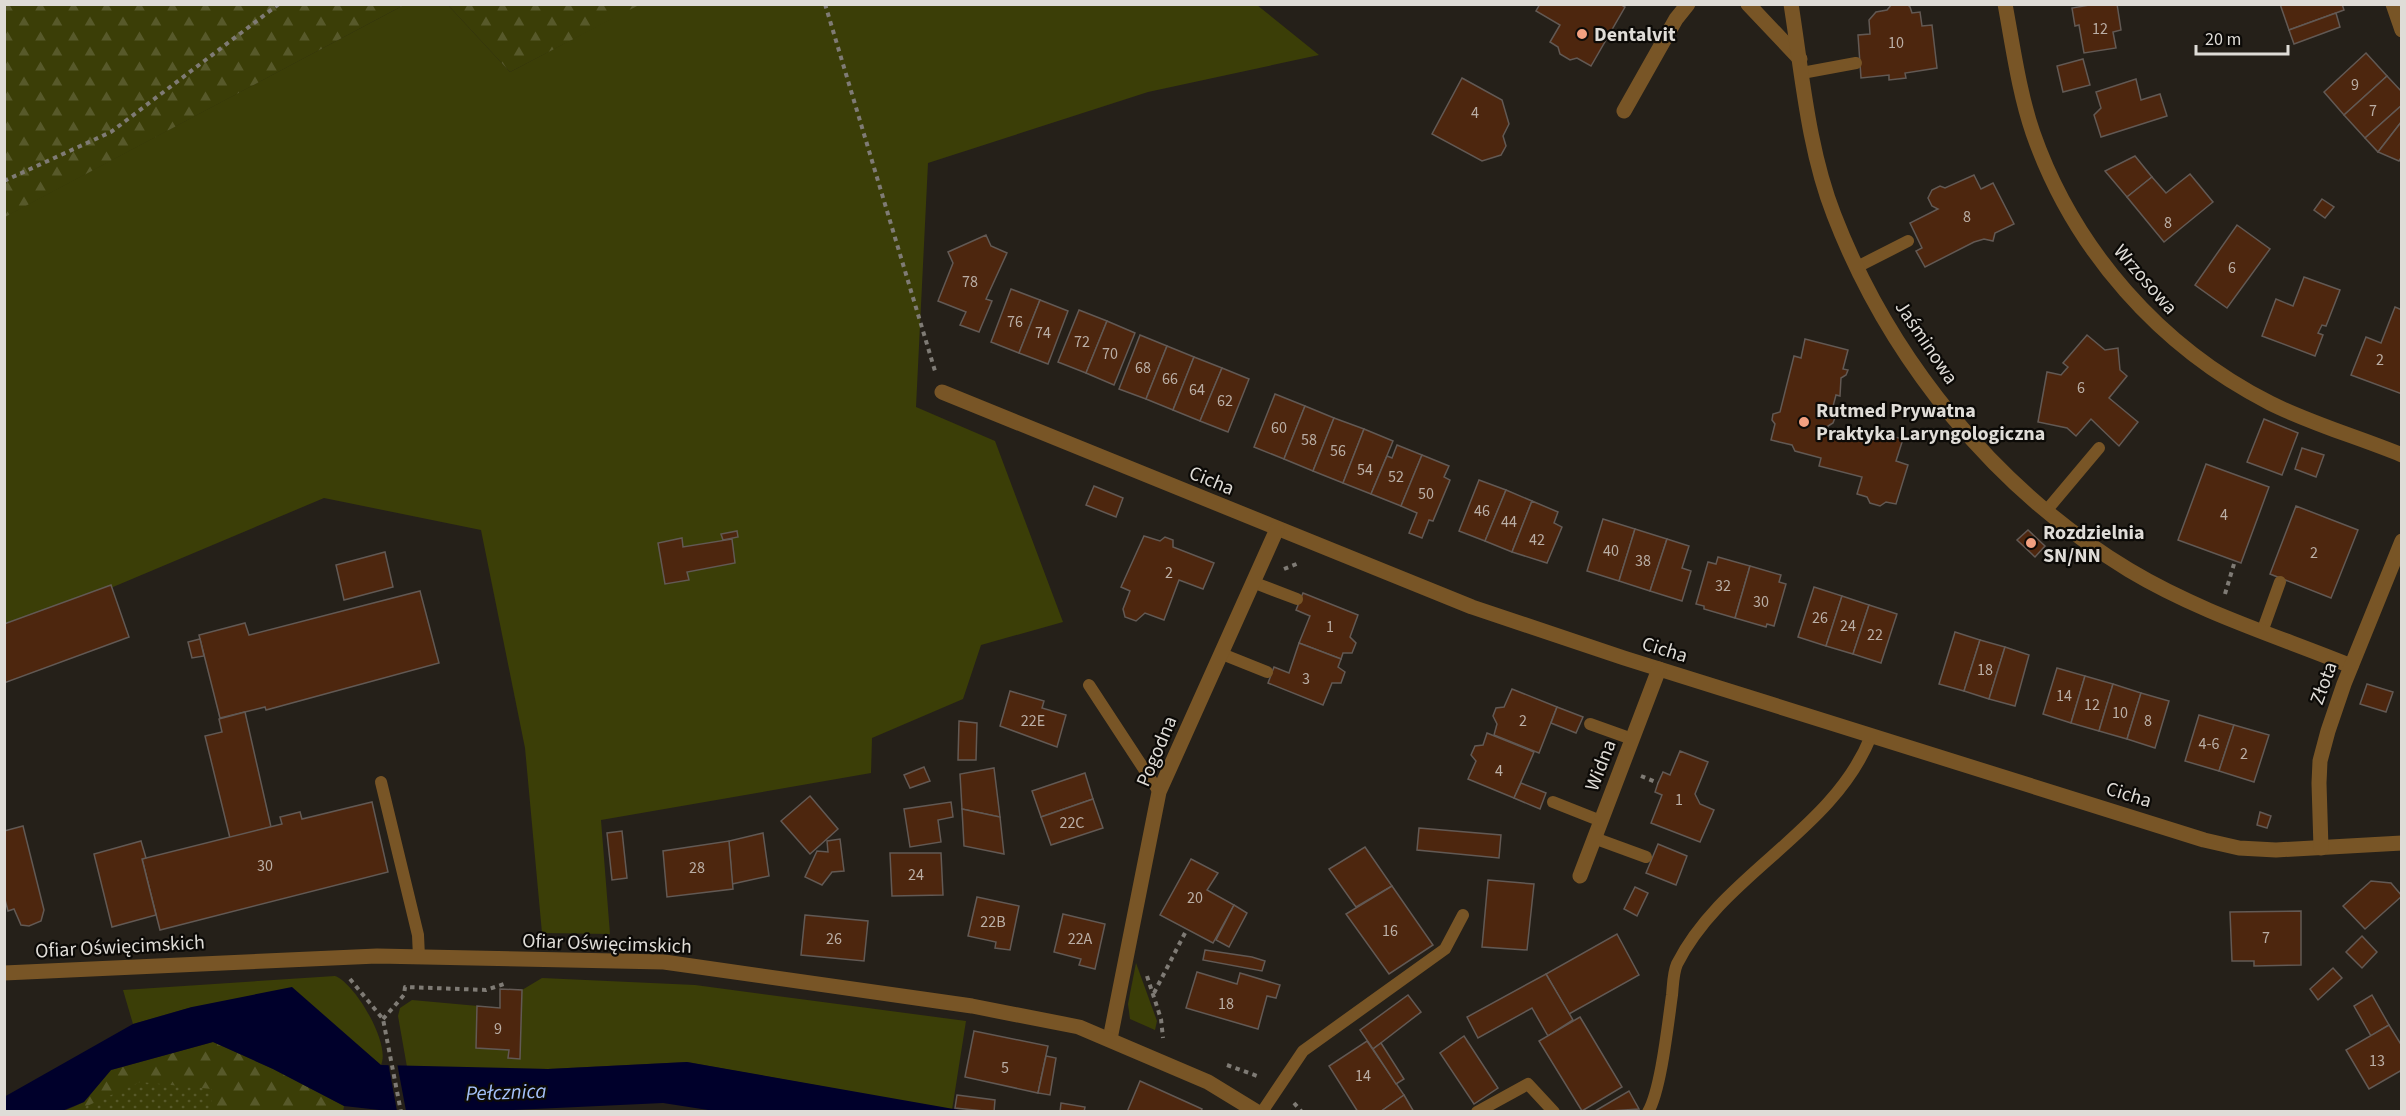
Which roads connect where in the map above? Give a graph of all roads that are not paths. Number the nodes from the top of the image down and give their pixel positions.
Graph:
1 (1688, 4) edge
2 (1748, 4) edge
3 (1791, 4) edge
4 (2005, 4) edge
5 (2393, 4) edge
6 (2402, 30) edge
7 (1856, 63) dead end
8 (1801, 66) junction
9 (1624, 111) dead end
10 (1908, 241) dead end
11 (1857, 267) junction
12 (942, 392) road end
13 (2099, 448) dead end
14 (2402, 455) edge
15 (2046, 511) junction
16 (1277, 529) junction
17 (2402, 541) edge
18 (2280, 582) dead end
19 (1255, 583) junction
20 (1297, 599) dead end
21 (2262, 632) junction
22 (1222, 654) junction
23 (2351, 666) junction
24 (1659, 669) junction
25 (1268, 672) dead end
26 (1089, 685) dead end
27 (1590, 724) dead end
28 (1870, 736) junction
29 (1632, 739) junction
30 (381, 782) dead end
31 (1159, 792) junction
32 (1553, 802) dead end
33 (1601, 821) junction
34 (1594, 838) junction
35 (2402, 843) edge
36 (2321, 848) junction
37 (1646, 857) dead end
38 (1580, 876) dead end
39 (1463, 915) dead end
40 (419, 957) junction
41 (4, 973) edge
42 (1110, 1039) junction
43 (1259, 1112) edge
44 (1477, 1112) edge
45 (1554, 1112) edge
46 (1647, 1112) edge

1 - 9 street
2 - 8 street
3 - 8 street, Jaśminowa
4 - 14 street, Wrzosowa
5 - 6 street
7 - 8 lane
8 - 11 street, Jaśminowa
10 - 11 lane
11 - 15 street, Jaśminowa
12 - 16 street, Cicha
13 - 15 lane
15 - 21 street, Jaśminowa
16 - 19 street, Pogodna
16 - 24 street, Cicha
17 - 23 street, Złota
18 - 21 lane
19 - 20 lane
19 - 22 street, Pogodna
21 - 23 street, Jaśminowa
22 - 25 lane
22 - 31 street, Pogodna
23 - 36 street, Złota
24 - 28 street, Cicha
24 - 29 street, Widna
26 - 31 lane
27 - 29 lane
28 - 36 street, Cicha
28 - 46 lane
29 - 33 street, Widna
30 - 40 lane
31 - 42 street, Pogodna
32 - 33 lane
33 - 34 street, Widna
34 - 37 lane
34 - 38 street, Widna
35 - 36 street, Cicha
39 - 43 lane
40 - 41 street, Ofiar Oświęcimskich
40 - 42 street, Ofiar Oświęcimskich
42 - 43 street, Ofiar Oświęcimskich
44 - 45 lane

